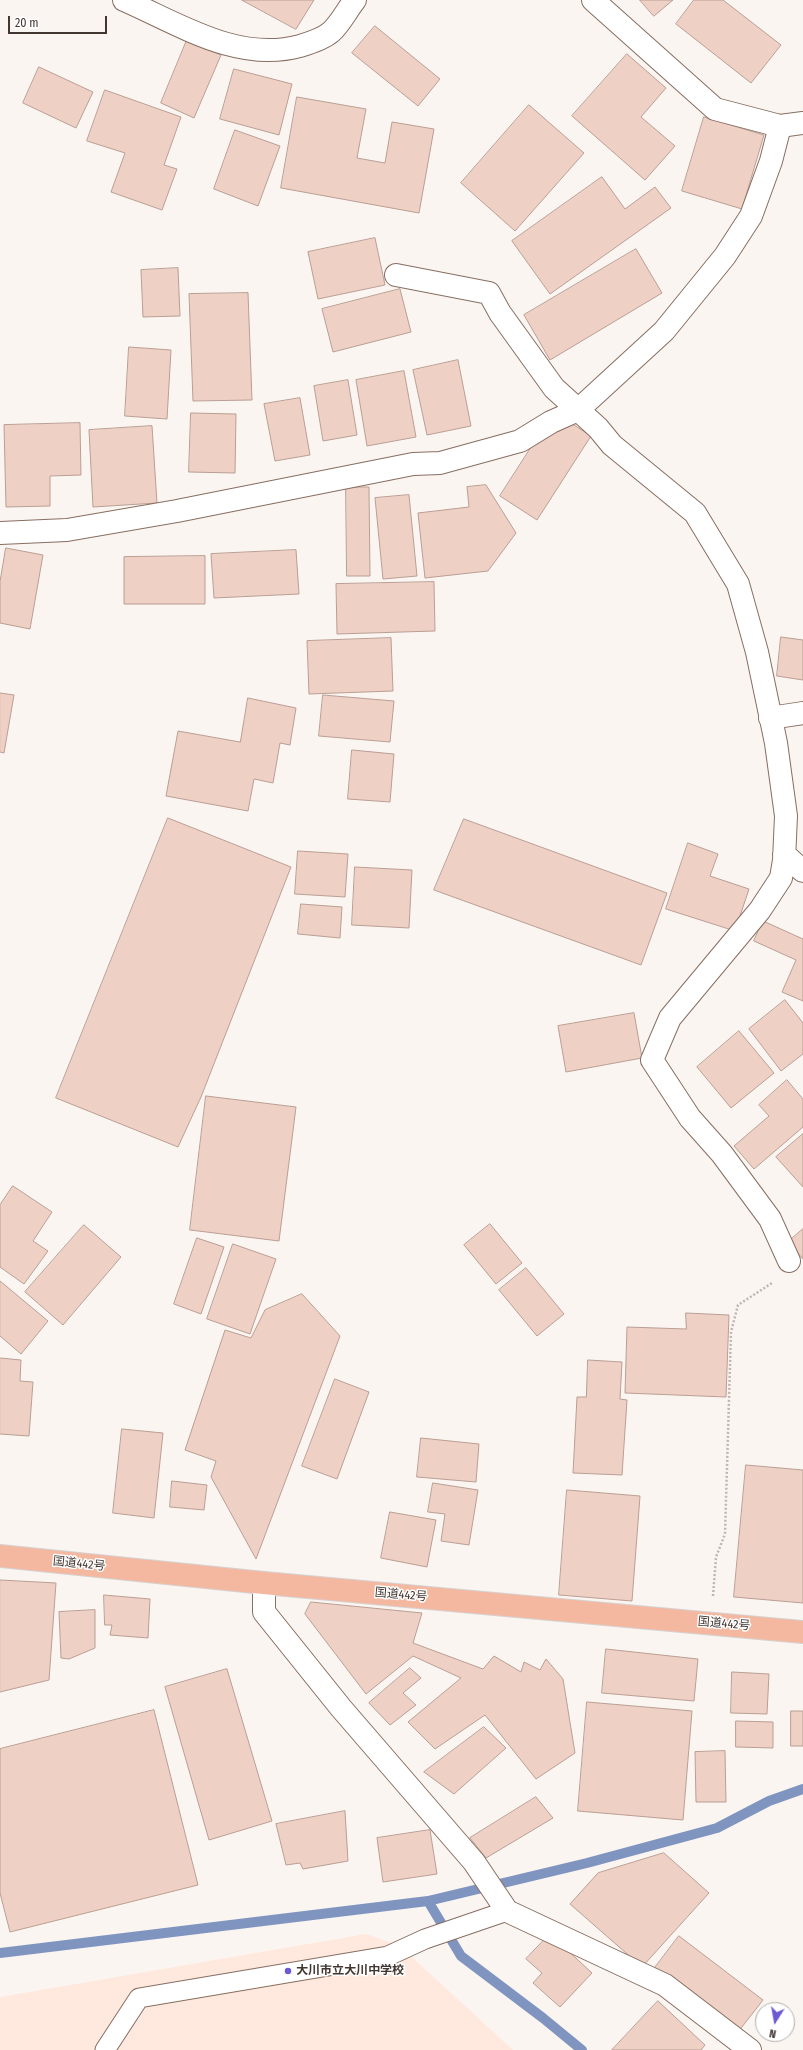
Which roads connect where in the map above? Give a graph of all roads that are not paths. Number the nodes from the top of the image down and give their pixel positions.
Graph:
1 (124, 0) edge
2 (355, 0) edge
3 (593, 0) edge
4 (803, 123) edge
5 (780, 126) junction
6 (396, 275) dead end
7 (578, 410) junction
8 (0, 533) edge
9 (803, 713) edge
10 (770, 718) junction
11 (784, 854) junction
12 (803, 871) edge
13 (789, 1260) road end
14 (0, 1556) edge
15 (264, 1583) junction
16 (803, 1632) edge
17 (507, 1911) junction
18 (105, 2050) edge
19 (750, 2050) edge

1 - 2 street
3 - 5 street
4 - 5 street
5 - 7 street
6 - 7 street
7 - 8 street
7 - 10 street
9 - 10 street
10 - 11 street
11 - 12 street
11 - 13 street
14 - 15 highway, 国道442号
15 - 16 highway, 国道442号
15 - 17 street
17 - 18 lane
17 - 19 street

